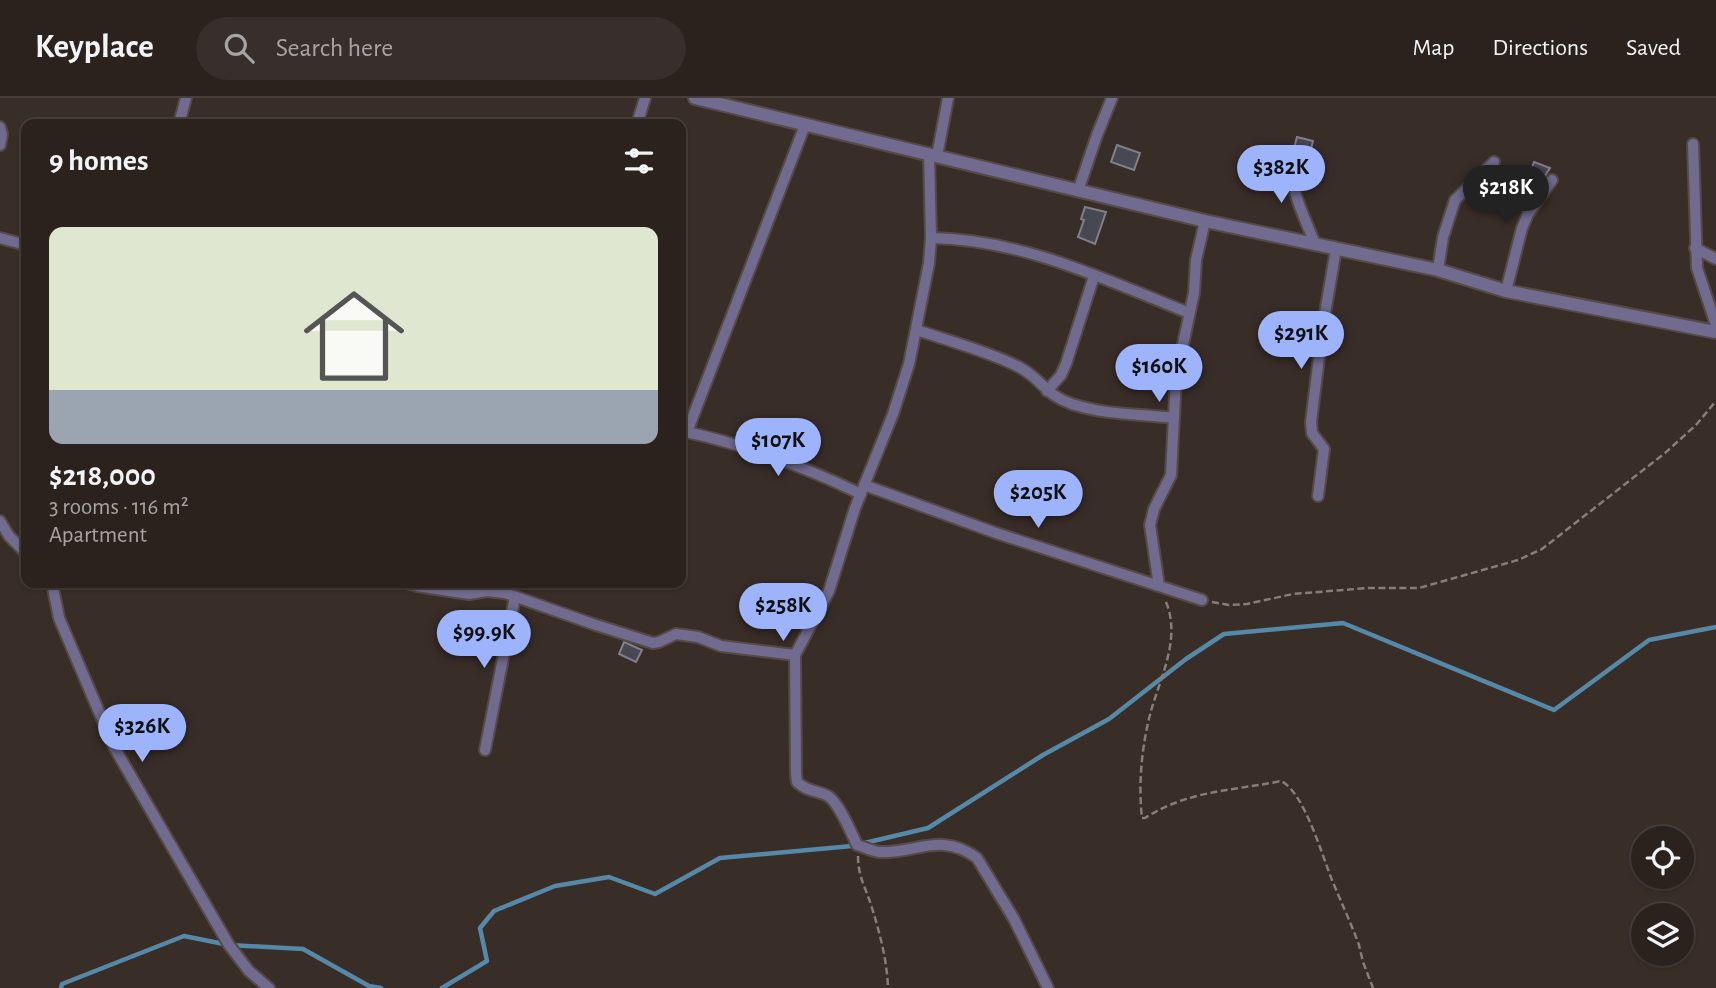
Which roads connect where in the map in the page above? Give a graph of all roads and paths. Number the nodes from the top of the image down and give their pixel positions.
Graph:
1 (186, 98) edge
2 (645, 98) edge
3 (695, 98) edge
4 (948, 98) edge
5 (1112, 98) edge
6 (180, 119) edge
7 (639, 119) edge
8 (805, 125) junction
9 (0, 127) edge
10 (1693, 144) dead end
11 (0, 145) edge
12 (933, 155) junction
13 (1292, 159) dead end
14 (1494, 162) dead end
15 (1552, 180) dead end
16 (1078, 191) junction
17 (1205, 221) junction
18 (0, 238) edge
19 (931, 238) junction
20 (21, 244) edge
21 (1315, 244) junction
22 (1695, 248) junction
23 (1336, 249) junction
24 (1716, 259) edge
25 (1438, 270) junction
26 (1094, 276) junction
27 (1506, 291) junction
28 (1189, 313) junction
29 (1716, 325) edge
30 (917, 330) junction
31 (1716, 332) edge
32 (1047, 391) junction
33 (1716, 401) edge
34 (1174, 418) junction
35 (686, 426) edge
36 (686, 432) edge
37 (862, 490) junction
38 (1318, 496) dead end
39 (0, 521) edge
40 (21, 548) edge
41 (1159, 586) junction
42 (53, 588) edge
43 (430, 588) edge
44 (509, 591) edge
45 (1202, 600) joint
46 (795, 655) junction
47 (485, 750) dead end
48 (857, 845) junction
49 (269, 988) edge
50 (888, 988) edge
51 (1048, 988) edge
52 (1373, 988) edge

1 - 6 street
2 - 7 street
3 - 8 street
4 - 12 street
5 - 16 street
8 - 12 street
8 - 35 street
9 - 11 street
10 - 22 street
12 - 16 street
12 - 19 street
13 - 21 street
14 - 25 street
15 - 27 street
16 - 17 street
17 - 21 street
17 - 28 street
18 - 20 street
19 - 26 street
19 - 30 street
21 - 23 street
22 - 24 street
22 - 29 street
23 - 25 street
23 - 38 street
25 - 27 street
26 - 28 street
26 - 32 street
27 - 31 street
28 - 34 street
30 - 32 street
30 - 37 street
32 - 34 street
33 - 45 path
34 - 41 street
36 - 37 street
37 - 41 street
37 - 46 street
39 - 40 street
41 - 45 street
41 - 52 path
42 - 49 street
43 - 44 street
44 - 46 street
44 - 47 street
46 - 48 street
48 - 50 path
48 - 51 street

